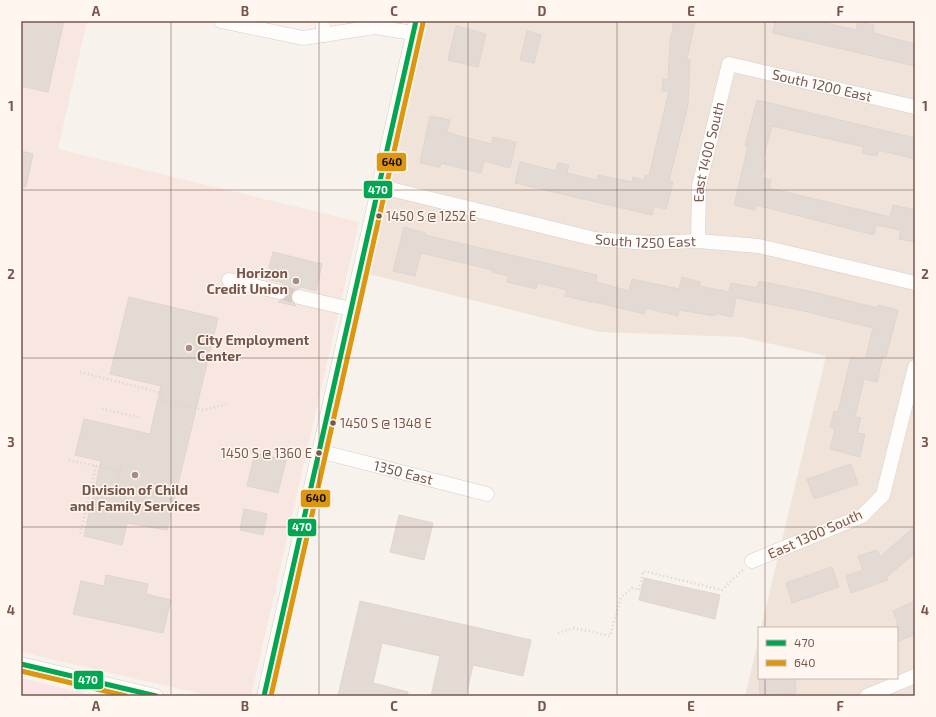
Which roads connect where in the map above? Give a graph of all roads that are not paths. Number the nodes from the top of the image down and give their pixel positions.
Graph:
1 (221, 21) edge
2 (322, 21) edge
3 (414, 27) edge
4 (324, 36) junction
5 (729, 64) joint
6 (915, 107) edge
7 (378, 186) junction
8 (698, 241) junction
9 (229, 280) dead end
10 (915, 283) edge
11 (280, 292) tunnel mouth
12 (298, 297) tunnel mouth
13 (351, 309) junction
14 (915, 367) edge
15 (319, 451) junction
16 (487, 494) dead end
17 (752, 561) road end
18 (21, 664) edge
19 (915, 676) edge
20 (156, 696) edge
21 (264, 696) edge
22 (867, 696) edge

1 - 4 street
2 - 4 street
3 - 4 street
3 - 7 street
5 - 6 street, South 1200 East
5 - 8 street, East 1400 South
7 - 8 street, South 1250 East
7 - 13 street
8 - 10 street, South 1250 East
9 - 11 street
12 - 13 street
13 - 15 street
14 - 17 street, East 1300 South
15 - 16 street, 1350 East
15 - 21 street
18 - 20 street
19 - 22 street

